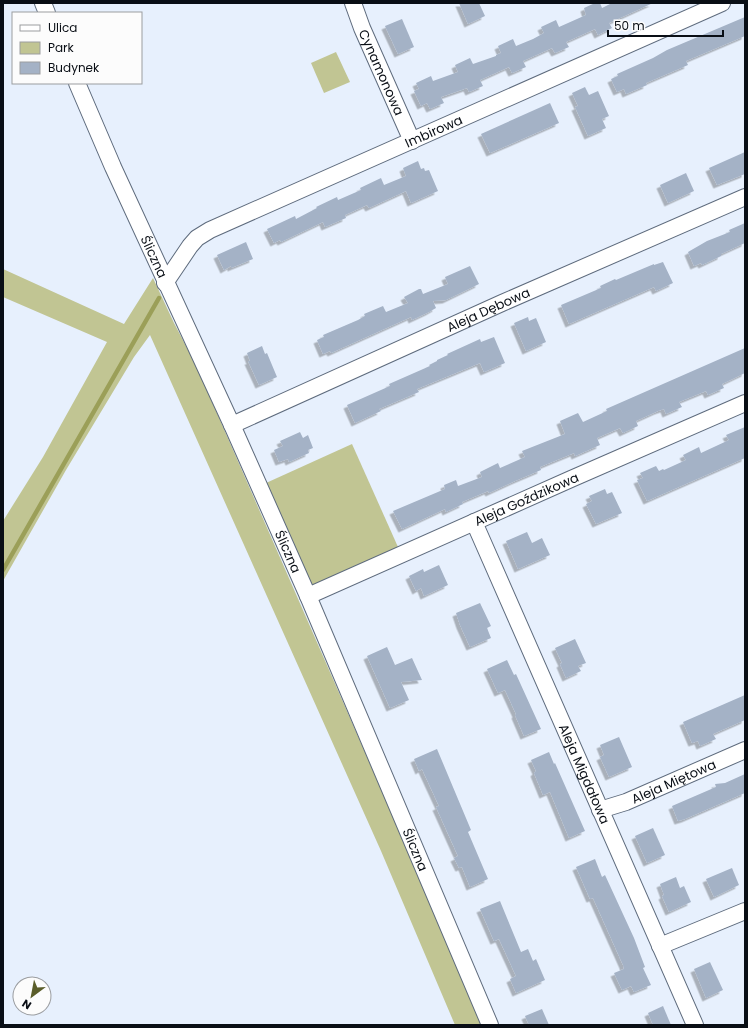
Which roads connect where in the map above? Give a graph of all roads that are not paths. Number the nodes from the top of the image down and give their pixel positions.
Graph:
1 (353, 3) edge
2 (722, 3) edge
3 (77, 84) edge
4 (412, 141) junction
5 (745, 198) edge
6 (165, 283) junction
7 (745, 403) edge
8 (232, 425) junction
9 (474, 522) junction
10 (308, 596) junction
11 (745, 750) edge
12 (600, 810) junction
13 (745, 911) edge
14 (660, 946) junction
15 (490, 1025) edge
16 (695, 1025) edge

1 - 4 street, Cynamonowa
2 - 4 street, Imbirowa
3 - 6 street, Śliczna
4 - 6 street, Imbirowa
5 - 8 street, Aleja Dębowa
6 - 8 street, Śliczna
7 - 9 street, Aleja Goździkowa
8 - 10 street, Śliczna
9 - 10 street, Aleja Goździkowa
9 - 12 street, Aleja Migdałowa
10 - 15 street, Śliczna
11 - 12 street, Aleja Miętowa
12 - 14 street, Aleja Migdałowa
13 - 14 street
14 - 16 street, Aleja Migdałowa

